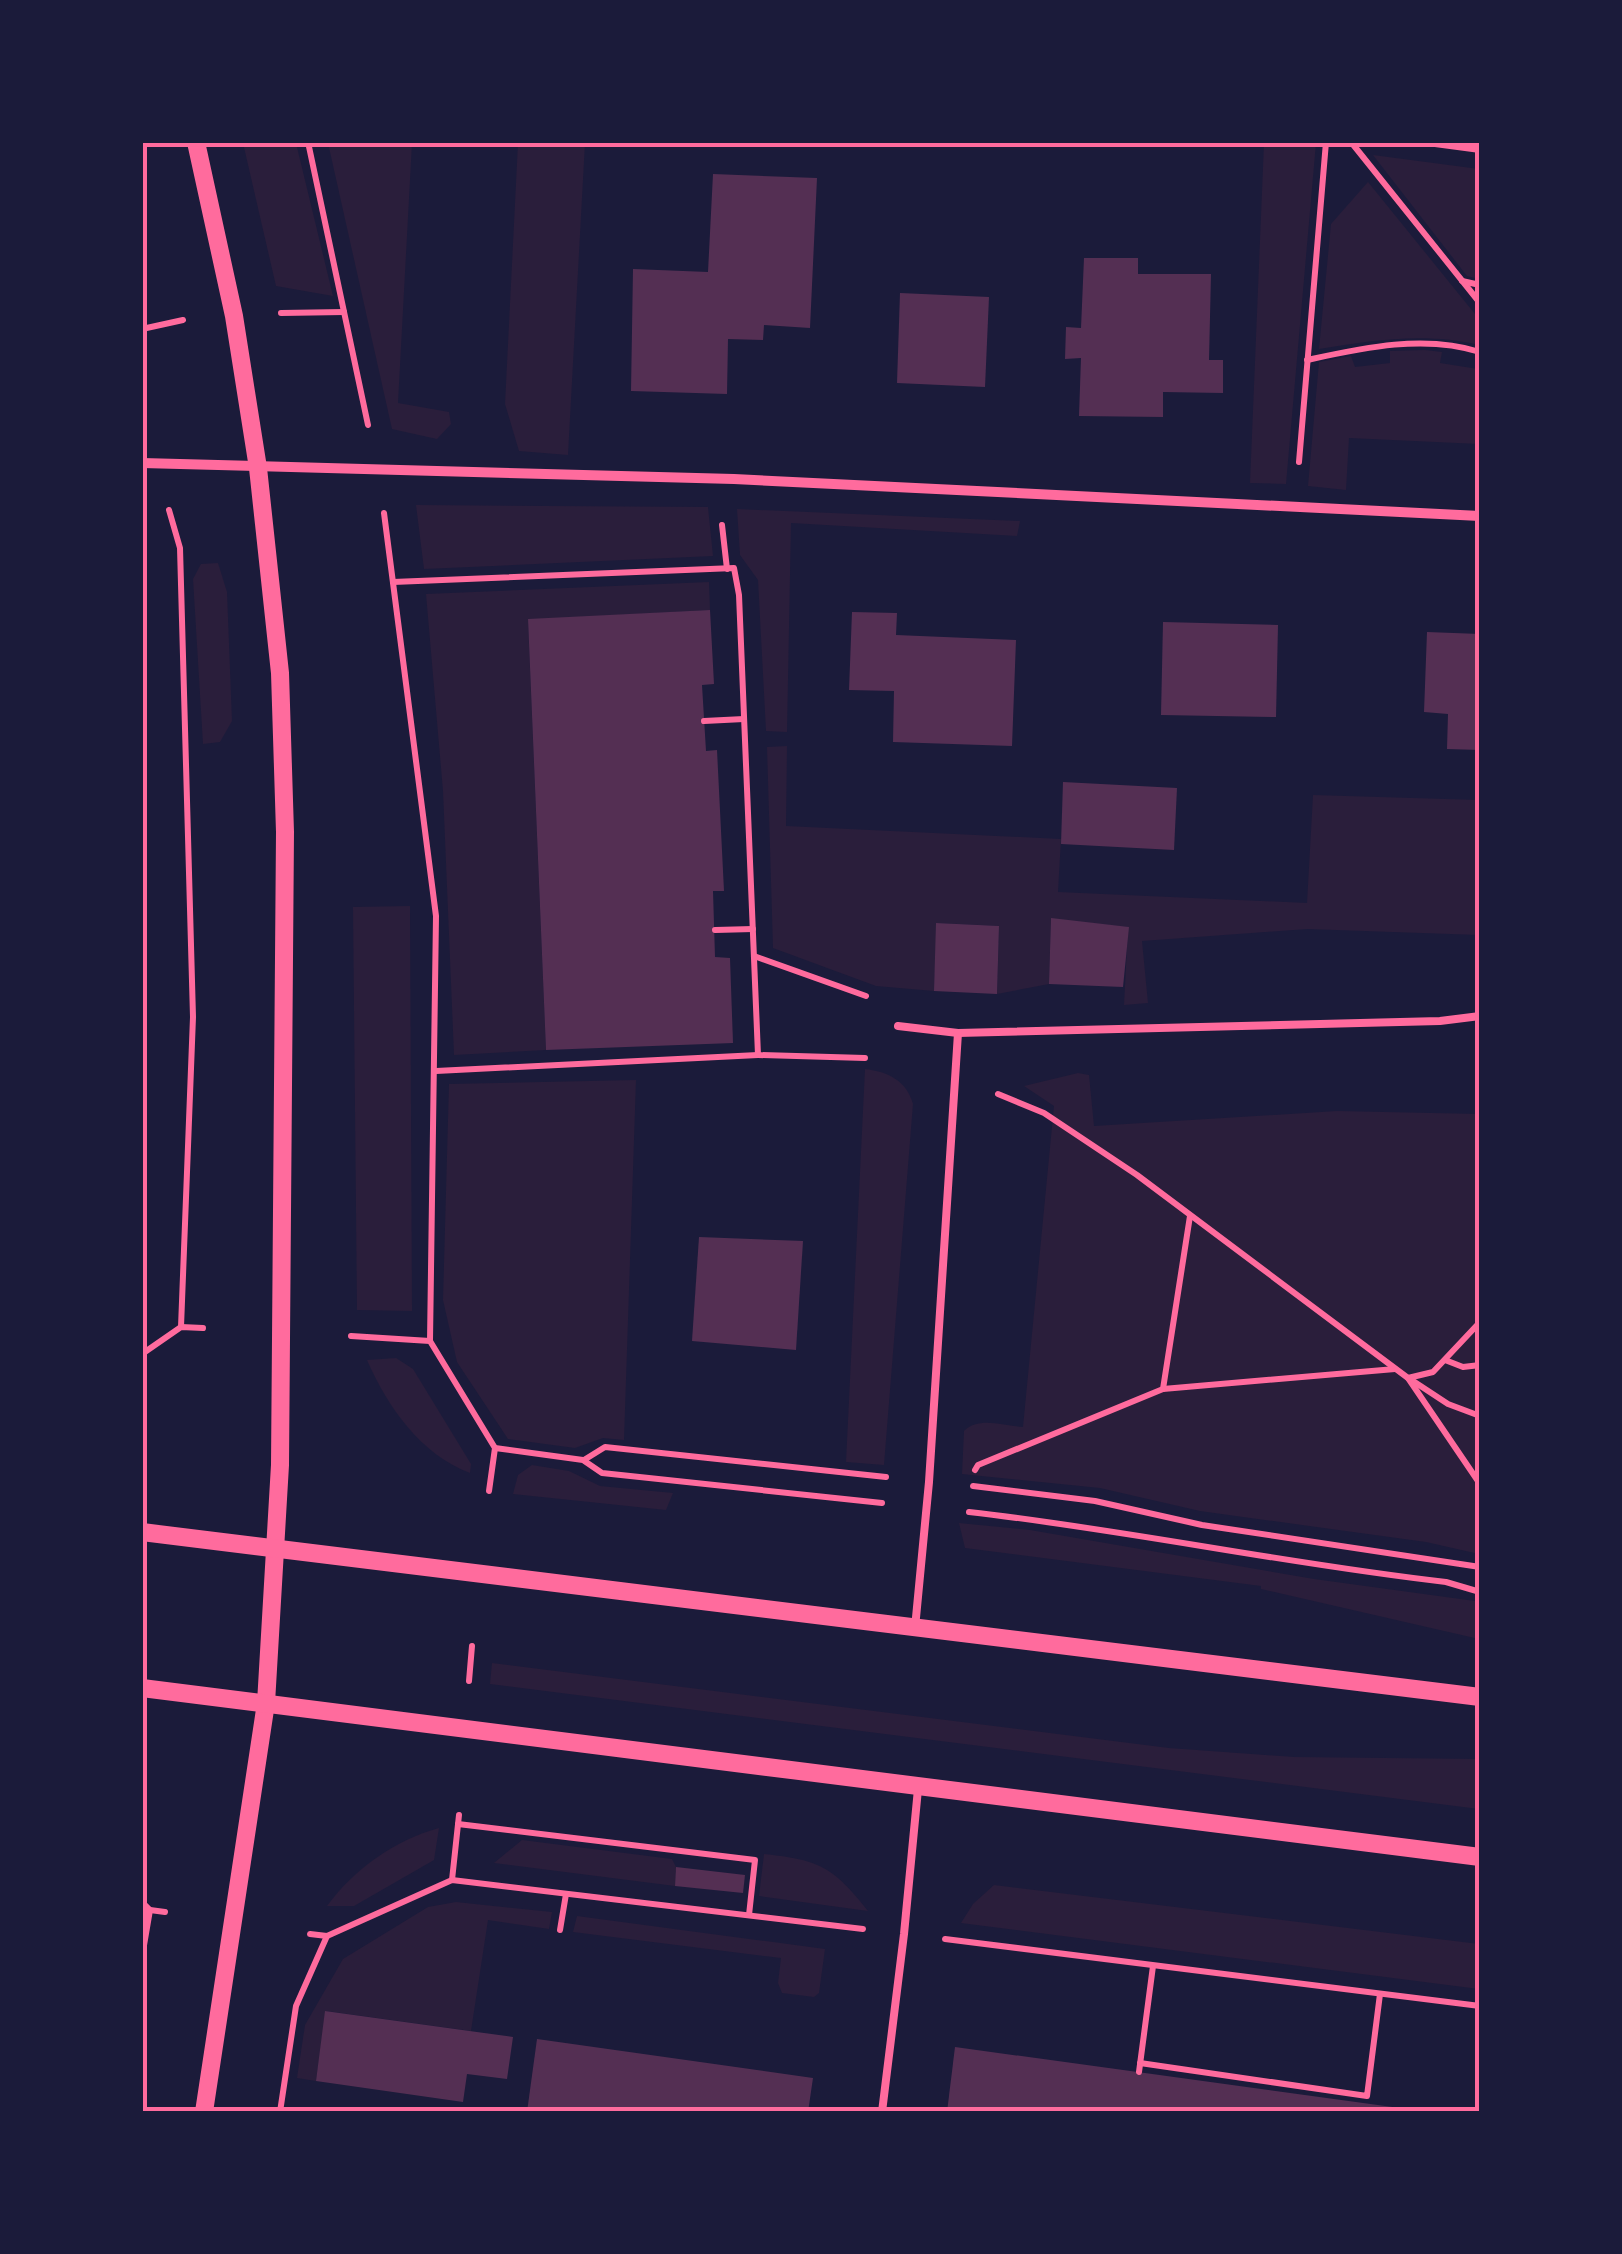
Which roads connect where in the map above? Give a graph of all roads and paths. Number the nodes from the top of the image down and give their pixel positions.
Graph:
1 (196, 142) edge
2 (308, 142) edge
3 (1326, 142) edge
4 (1351, 142) edge
5 (1420, 142) edge
6 (1456, 144) edge
7 (1480, 150) edge
8 (1462, 282) junction
9 (1480, 285) edge
10 (1480, 303) edge
11 (344, 312) junction
12 (280, 313) dead end
13 (183, 320) dead end
14 (142, 330) edge
15 (1480, 352) edge
16 (1307, 360) junction
17 (369, 430) dead end
18 (142, 464) edge
19 (258, 468) junction
20 (168, 506) dead end
21 (383, 507) dead end
22 (1295, 508) junction
23 (1480, 516) edge
24 (394, 582) junction
25 (744, 719) junction
26 (704, 721) dead end
27 (715, 930) dead end
28 (752, 930) junction
29 (754, 956) junction
30 (1480, 1016) edge
31 (898, 1026) joint
32 (958, 1034) junction
33 (758, 1055) junction
34 (436, 1071) junction
35 (956, 1076) junction
36 (1190, 1216) junction
37 (1480, 1322) edge
38 (182, 1326) junction
39 (203, 1328) dead end
40 (351, 1336) dead end
41 (430, 1341) junction
42 (142, 1354) edge
43 (1445, 1360) junction
44 (1480, 1365) edge
45 (1395, 1369) junction
46 (1408, 1378) junction
47 (1163, 1389) junction
48 (1480, 1416) edge
49 (494, 1448) junction
50 (583, 1460) junction
51 (929, 1482) junction
52 (1480, 1484) edge
53 (489, 1491) dead end
54 (927, 1508) junction
55 (142, 1532) edge
56 (275, 1548) junction
57 (1480, 1567) edge
58 (1480, 1592) edge
59 (914, 1628) junction
60 (472, 1646) dead end
61 (142, 1688) edge
62 (469, 1688) dead end
63 (1480, 1697) edge
64 (266, 1704) junction
65 (918, 1785) junction
66 (459, 1815) dead end
67 (458, 1824) junction
68 (1480, 1857) edge
69 (452, 1880) junction
70 (566, 1894) junction
71 (142, 1902) edge
72 (150, 1910) junction
73 (165, 1912) dead end
74 (749, 1915) junction
75 (560, 1930) dead end
76 (310, 1934) dead end
77 (904, 1934) junction
78 (327, 1936) junction
79 (142, 1957) edge
80 (1153, 1966) junction
81 (1380, 1994) junction
82 (1480, 2006) edge
83 (204, 2112) edge
84 (280, 2112) edge
85 (882, 2112) edge

1 - 19 street
2 - 11 path
3 - 16 path
4 - 8 path
5 - 6 path
6 - 7 path
8 - 9 path
8 - 10 path
11 - 12 path
11 - 17 path
13 - 14 path
15 - 16 path
16 - 22 path
18 - 19 street
19 - 22 street
19 - 56 street
20 - 38 path
21 - 24 path
22 - 23 street
24 - 25 path
24 - 34 path
25 - 26 path
25 - 28 path
27 - 28 path
28 - 29 path
29 - 31 path
29 - 33 path
30 - 32 lane
31 - 32 lane
32 - 35 lane
33 - 34 path
33 - 35 path
34 - 41 path
35 - 36 path
35 - 51 lane
36 - 45 path
36 - 47 path
37 - 43 path
38 - 39 path
38 - 42 path
40 - 41 path
41 - 49 path
43 - 44 path
43 - 46 path
45 - 46 path
45 - 47 path
46 - 48 path
46 - 52 path
47 - 57 path
49 - 50 path
49 - 53 path
50 - 51 path
50 - 54 path
51 - 54 lane
54 - 58 path
54 - 59 lane
55 - 56 street
56 - 59 street
56 - 64 street
59 - 63 street
60 - 62 path
61 - 64 street
64 - 65 street
64 - 83 street
65 - 68 street
65 - 77 lane
66 - 67 path
67 - 69 path
67 - 74 path
69 - 70 path
69 - 78 path
70 - 74 path
70 - 75 path
71 - 72 path
72 - 73 path
72 - 79 path
74 - 77 path
76 - 78 path
77 - 80 path
77 - 85 lane
78 - 84 path
80 - 81 path
80 - 81 path
81 - 82 path

